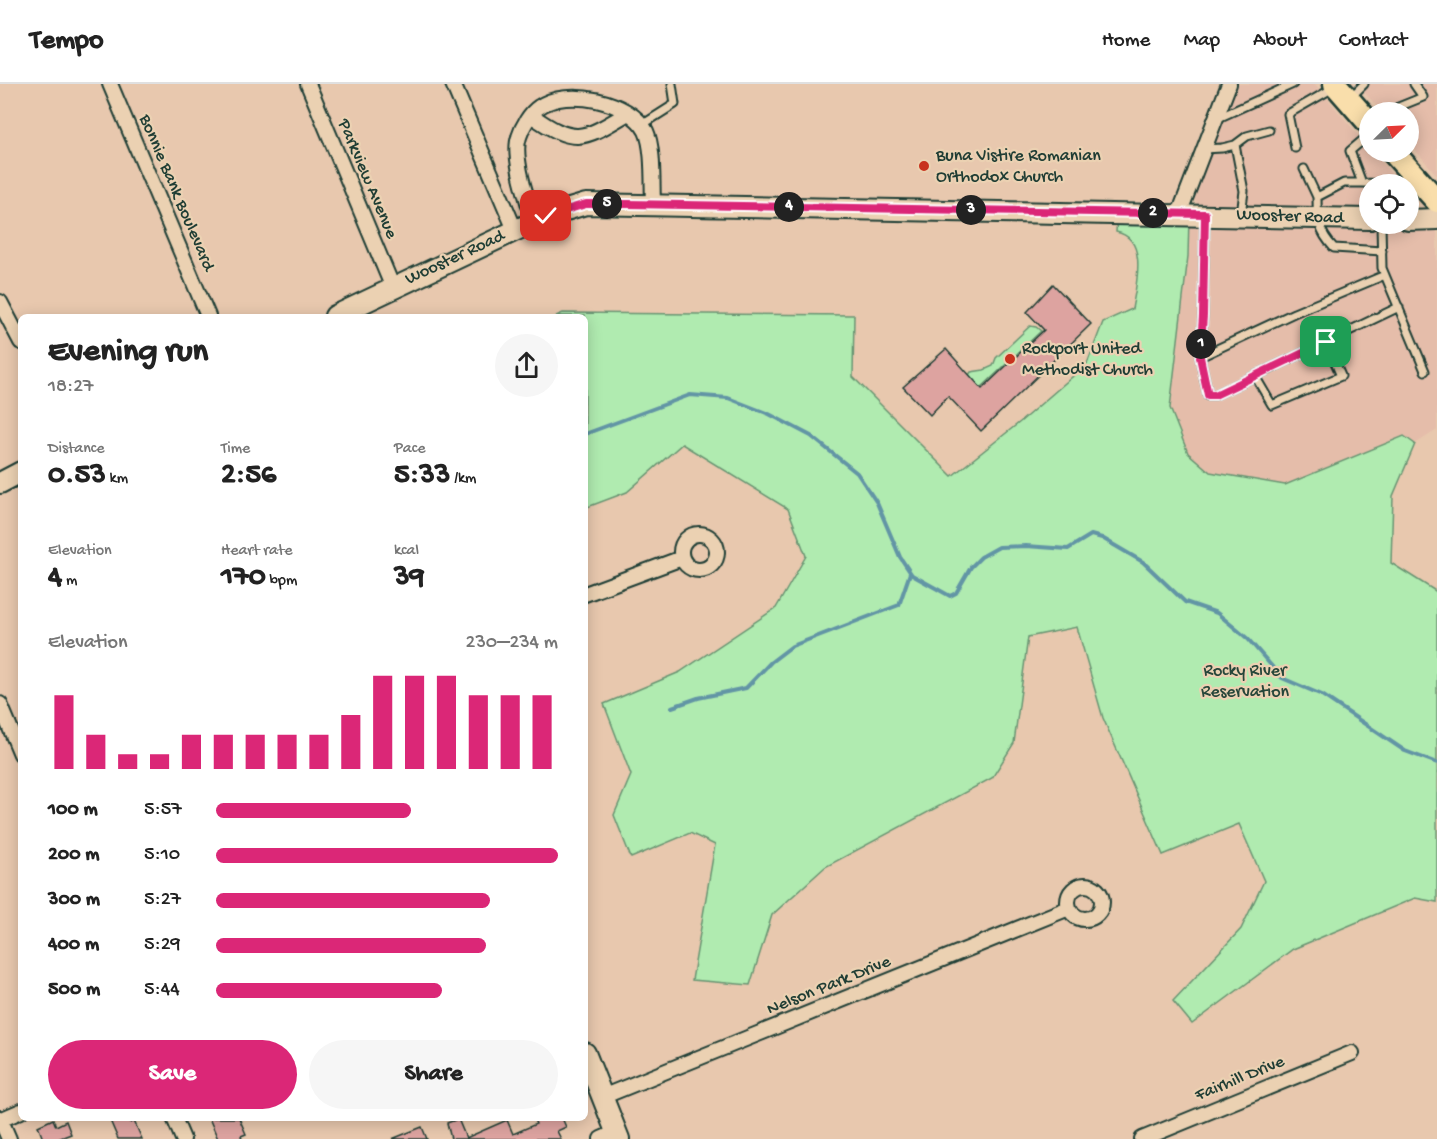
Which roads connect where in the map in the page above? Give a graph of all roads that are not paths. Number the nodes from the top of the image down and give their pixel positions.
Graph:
1 (110, 84) edge
2 (308, 84) edge
3 (453, 84) edge
4 (672, 84) edge
5 (1229, 84) edge
6 (1293, 84) edge
7 (1413, 84) edge
8 (1346, 88) edge
9 (1411, 102) edge
10 (1359, 108) edge
11 (628, 113) junction
12 (531, 115) junction
13 (1216, 119) junction
14 (642, 125) junction
15 (1269, 130) dead end
16 (1359, 143) edge
17 (1235, 145) junction
18 (1295, 148) dead end
19 (1204, 149) junction
20 (1402, 162) edge
21 (1304, 169) dead end
22 (1359, 175) edge
23 (1359, 183) edge
24 (1317, 197) junction
25 (1437, 201) edge
26 (653, 204) junction
27 (1179, 214) junction
28 (1205, 214) junction
29 (1241, 215) junction
30 (1317, 217) junction
31 (1359, 219) edge
32 (1437, 219) edge
33 (1419, 220) edge
34 (534, 222) junction
35 (515, 230) junction
36 (1381, 234) edge
37 (1382, 251) junction
38 (1385, 275) junction
39 (393, 288) junction
40 (0, 302) edge
41 (1398, 307) junction
42 (207, 314) edge
43 (339, 314) edge
44 (18, 336) edge
45 (1326, 342) junction
46 (1200, 357) junction
47 (1425, 370) dead end
48 (1255, 376) junction
49 (18, 474) edge
50 (0, 483) edge
51 (682, 558) dead end
52 (588, 593) edge
53 (0, 704) edge
54 (18, 747) edge
55 (1069, 908) dead end
56 (1352, 1053) dead end
57 (588, 1061) edge
58 (602, 1097) junction
59 (18, 1112) edge
60 (0, 1119) edge
61 (175, 1121) edge
62 (612, 1137) edge
63 (9, 1139) edge
64 (183, 1139) edge
65 (1142, 1139) edge

1 - 42 street, Bonnie Bank Boulevard
2 - 39 street, Parkview Avenue
3 - 35 street
4 - 14 lane
5 - 13 street
6 - 13 lane
7 - 9 lane
8 - 10 main road
8 - 18 lane
11 - 12 street
11 - 12 street
11 - 14 street
12 - 34 street
13 - 19 street
14 - 26 street
15 - 17 lane
16 - 22 lane
17 - 19 lane
17 - 29 lane
19 - 27 street
20 - 25 main road
21 - 24 lane
23 - 24 lane
24 - 30 lane
26 - 27 main road, Wooster Road
26 - 34 main road, Wooster Road
27 - 28 main road, Wooster Road
28 - 29 main road, Wooster Road
28 - 46 lane
29 - 30 main road, Wooster Road
30 - 31 main road, Wooster Road
30 - 37 lane
32 - 33 main road
34 - 35 main road, Wooster Road
35 - 39 main road, Wooster Road
36 - 37 lane
37 - 38 lane
38 - 41 lane
38 - 46 lane
39 - 43 main road, Wooster Road
40 - 44 street
41 - 45 lane
41 - 47 lane
45 - 48 lane
45 - 48 lane
46 - 48 lane
49 - 50 main road
51 - 52 street
53 - 54 street
55 - 58 street, Nelson Park Drive
56 - 65 street, Fairhill Drive
57 - 58 main road
58 - 62 main road
59 - 60 street
60 - 63 street
61 - 64 street

